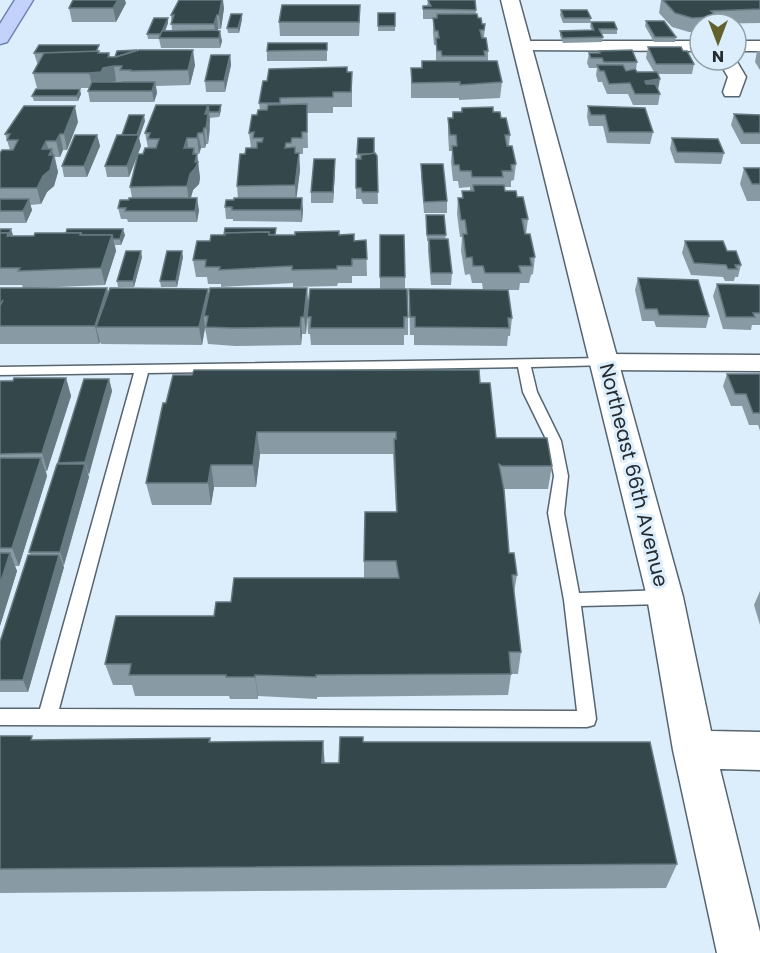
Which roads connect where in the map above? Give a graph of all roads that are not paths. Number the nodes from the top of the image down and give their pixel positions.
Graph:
1 (24, 0) edge
2 (510, 0) edge
3 (0, 38) edge
4 (523, 46) junction
5 (688, 46) edge
6 (733, 72) edge
7 (732, 92) dead end
8 (605, 362) junction
9 (760, 363) edge
10 (524, 364) junction
11 (142, 369) junction
12 (0, 371) edge
13 (665, 597) junction
14 (572, 600) junction
15 (0, 717) edge
16 (47, 718) junction
17 (694, 750) junction
18 (760, 751) edge
19 (741, 953) edge

1 - 3 main road
2 - 4 street, Northeast 66th Avenue
4 - 5 street
4 - 8 street, Northeast 66th Avenue
6 - 7 street
8 - 9 street
8 - 10 lane
8 - 13 street, Northeast 66th Avenue
10 - 11 lane
10 - 14 lane
11 - 12 lane
11 - 16 lane
13 - 14 lane
13 - 17 street, Northeast 66th Avenue
14 - 16 lane
15 - 16 lane
17 - 18 street
17 - 19 street, Northeast 66th Avenue

